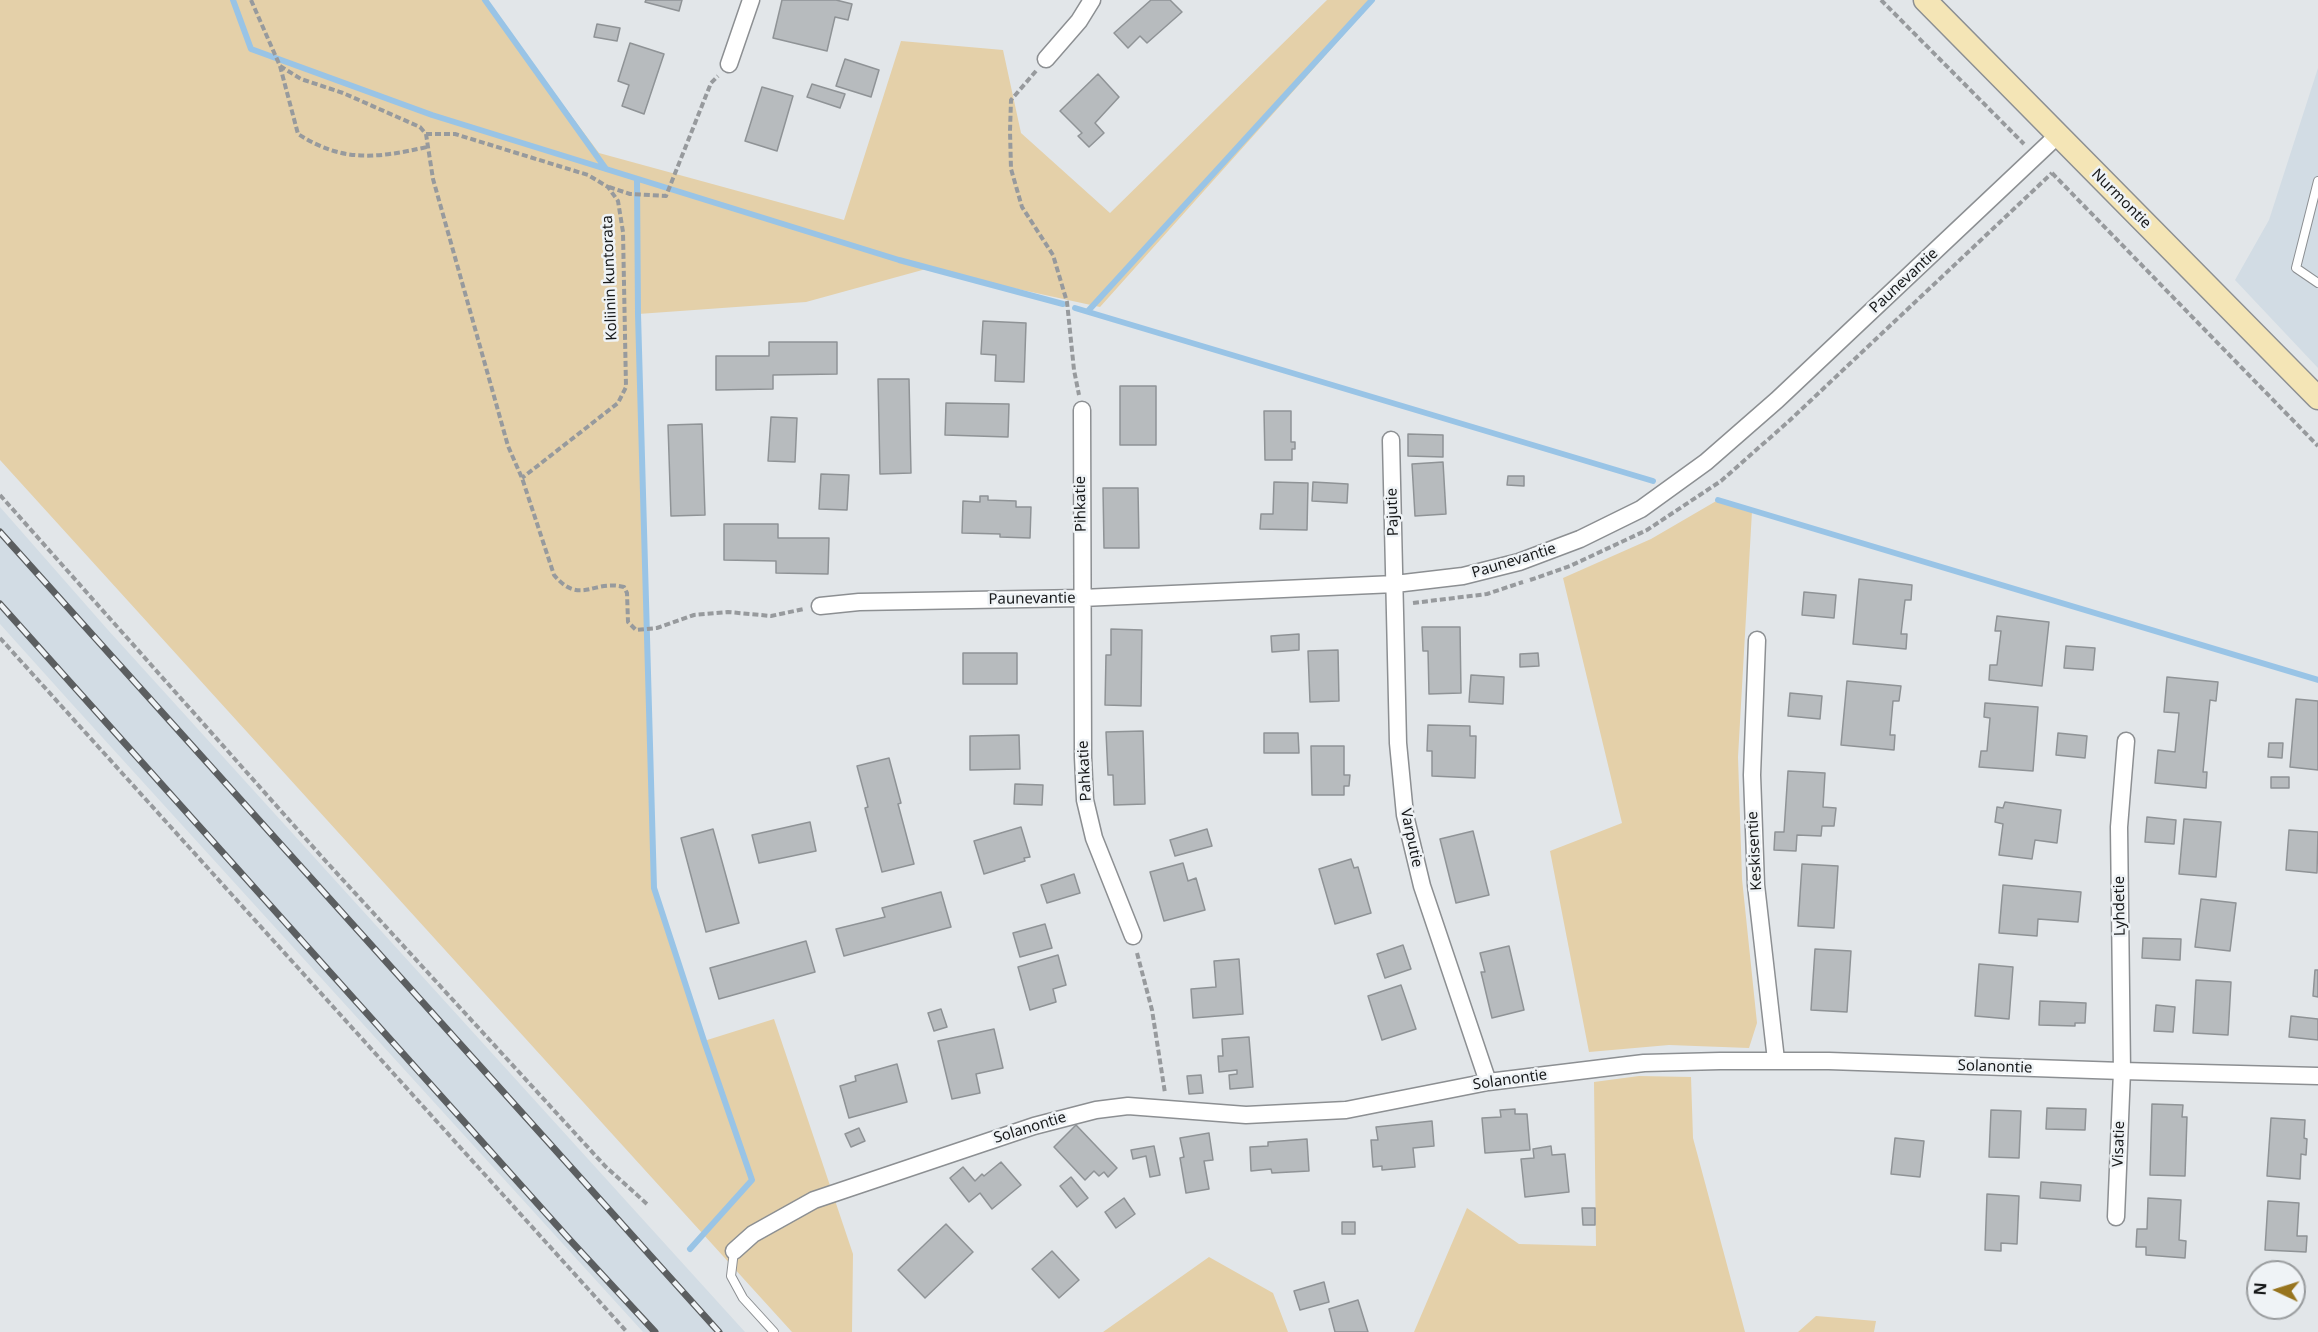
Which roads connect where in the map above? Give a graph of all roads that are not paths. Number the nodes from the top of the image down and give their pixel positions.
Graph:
1 (751, 0) edge
2 (1092, 0) edge
3 (1925, 0) edge
4 (1046, 59) road end
5 (729, 64) road end
6 (2058, 135) junction
7 (2318, 181) edge
8 (2318, 283) edge
9 (2318, 398) edge
10 (1082, 410) road end
11 (1391, 440) dead end
12 (1395, 584) junction
13 (1082, 598) junction
14 (820, 606) road end
15 (1757, 640) dead end
16 (2126, 741) dead end
17 (1133, 936) road end
18 (1776, 1060) junction
19 (2122, 1071) junction
20 (2318, 1076) edge
21 (1488, 1082) junction
22 (2116, 1217) dead end
23 (734, 1251) joint
24 (774, 1332) edge

1 - 5 street
2 - 4 street
3 - 6 main road, Nurmontie
6 - 9 main road, Nurmontie
6 - 12 street, Paunevantie
7 - 8 lane
10 - 13 street, Pihkatie
11 - 12 street, Pajutie
12 - 13 street, Paunevantie
12 - 21 street, Varputie
13 - 14 street, Paunevantie
13 - 17 street, Pahkatie
15 - 18 street, Keskisentie
16 - 19 street, Lyhdetie
18 - 19 street, Solanontie
18 - 21 street, Solanontie
19 - 20 street, Solanontie
19 - 22 street, Visatie
21 - 23 street, Solanontie
23 - 24 lane

